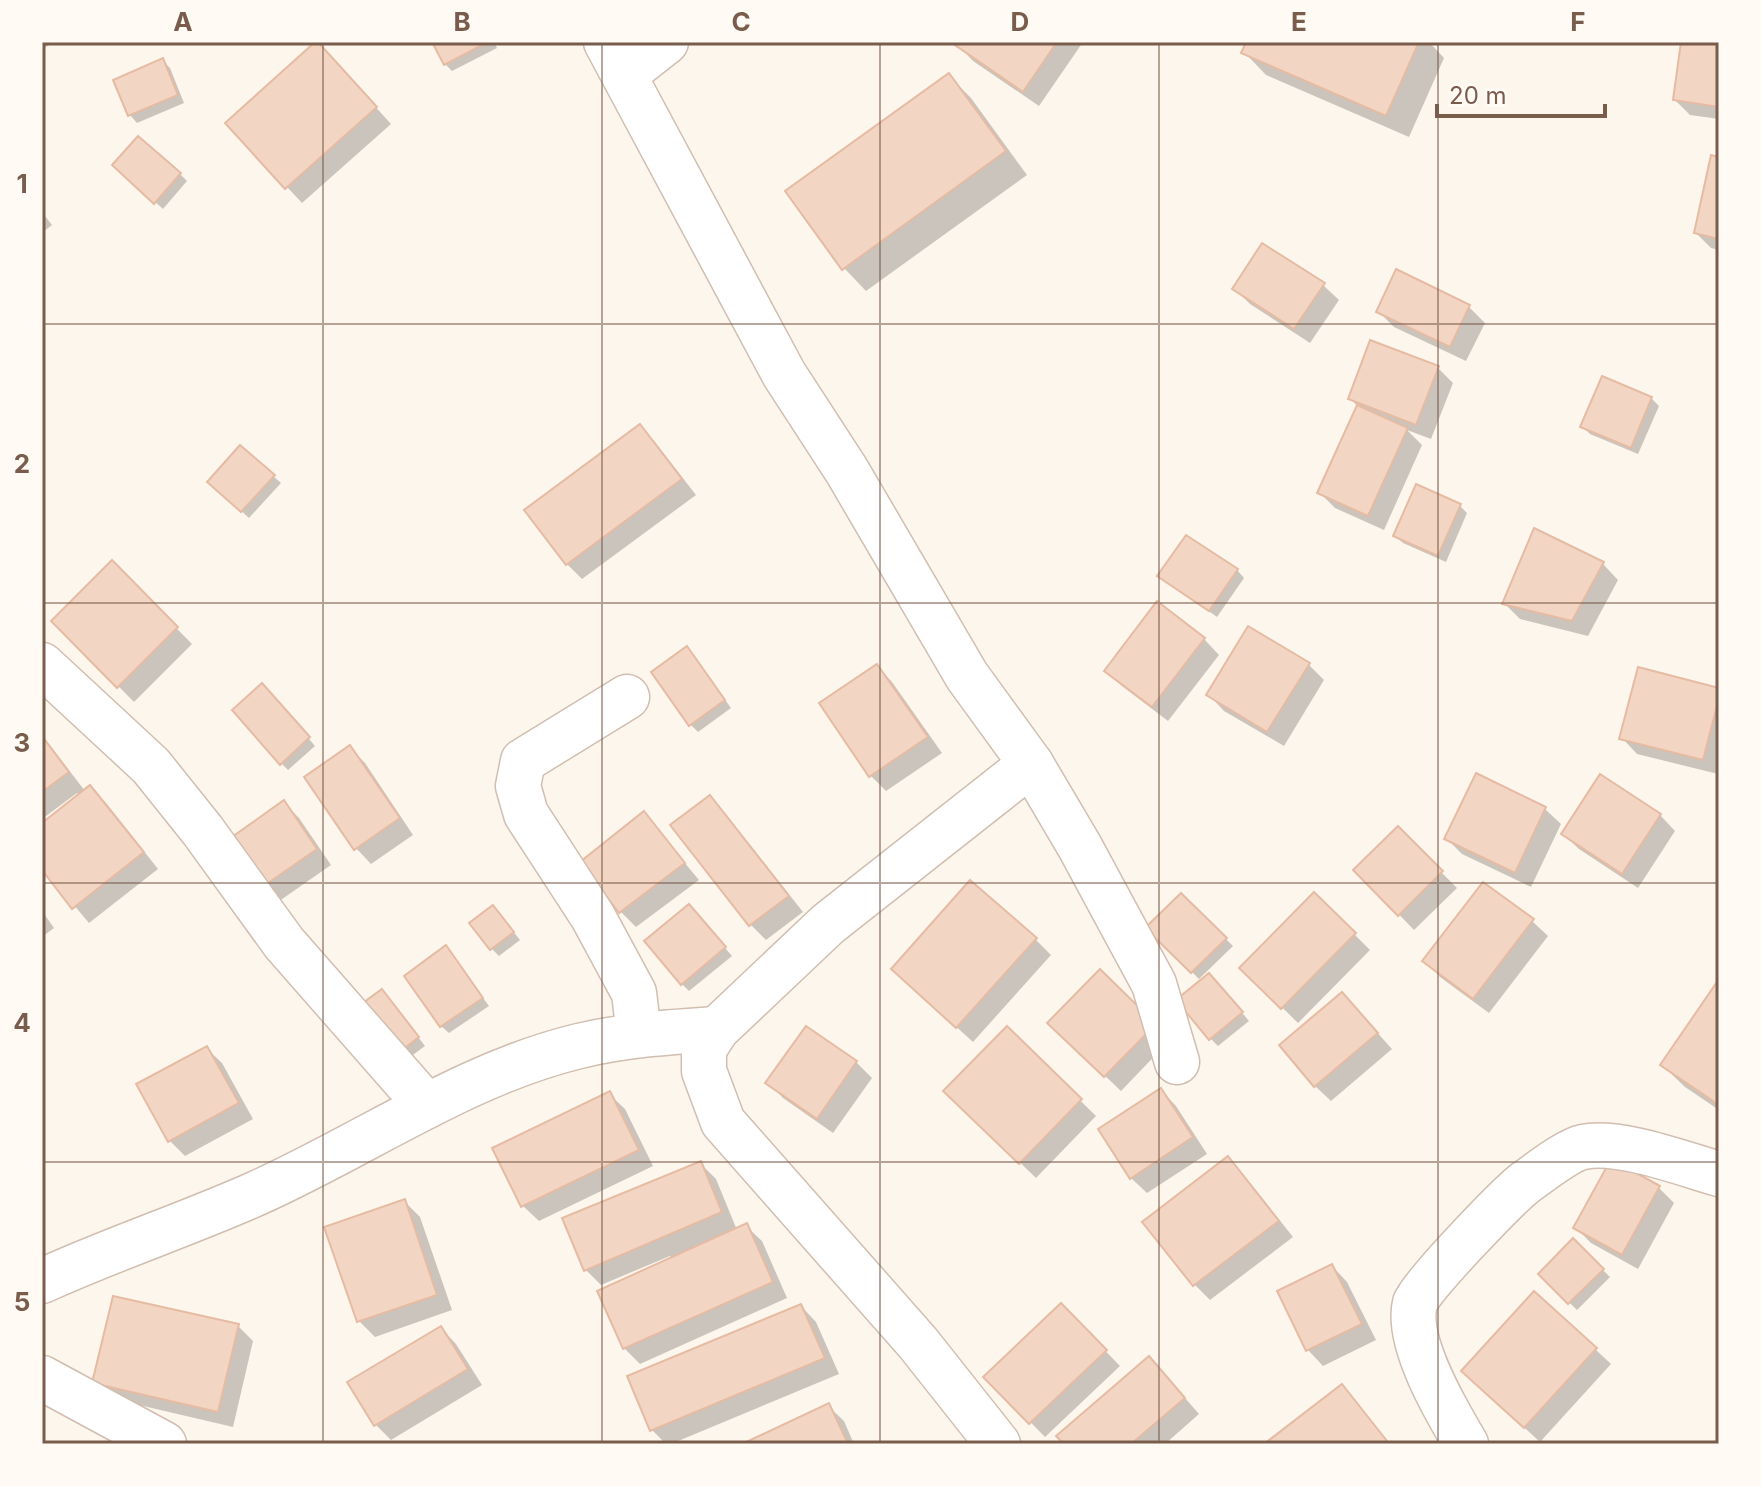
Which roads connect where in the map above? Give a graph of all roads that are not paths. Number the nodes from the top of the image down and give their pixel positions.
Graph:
1 (666, 42) edge
2 (615, 59) edge
3 (42, 665) edge
4 (627, 697) dead end
5 (1031, 764) junction
6 (717, 1029) junction
7 (639, 1034) junction
8 (1177, 1062) dead end
9 (427, 1106) junction
10 (1719, 1174) edge
11 (42, 1281) edge
12 (42, 1378) edge
13 (164, 1444) edge
14 (998, 1444) edge
15 (1466, 1444) edge

1 - 2 street
2 - 5 street
3 - 9 street
4 - 7 street
5 - 6 street
5 - 8 street
6 - 7 street
6 - 14 street
7 - 9 street
9 - 11 street
10 - 15 street
12 - 13 street

